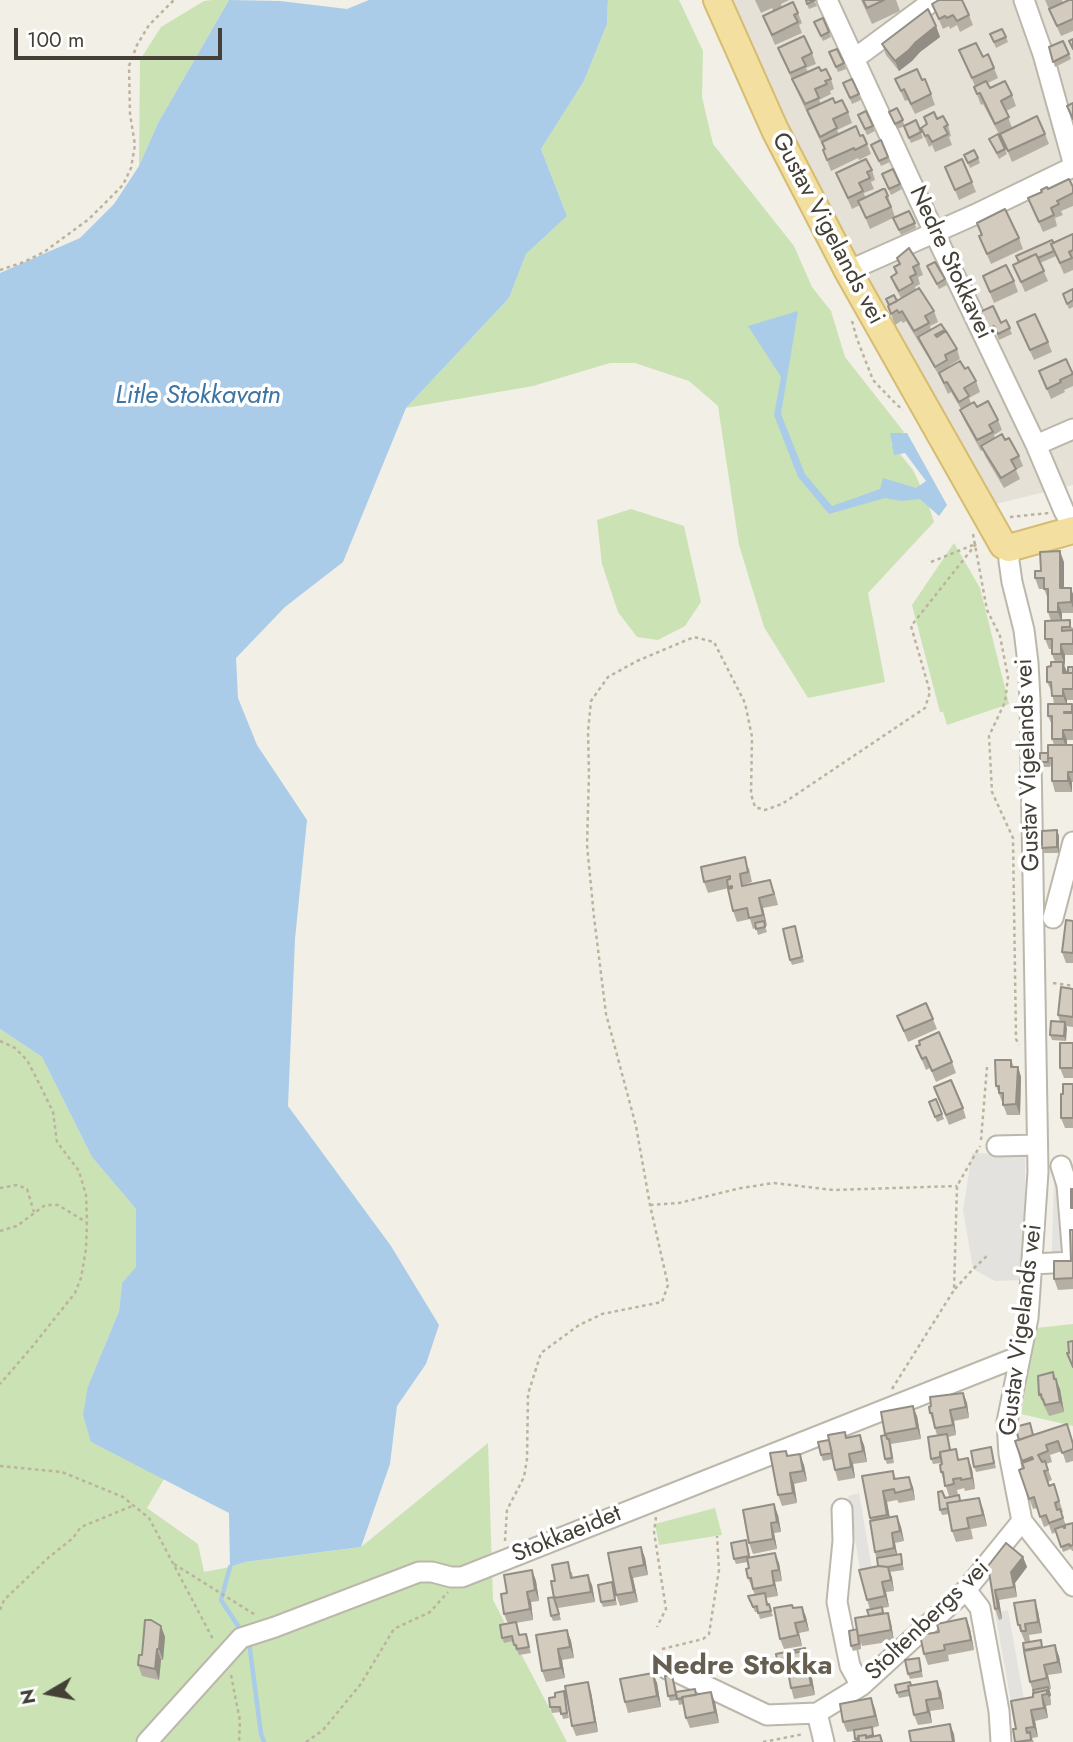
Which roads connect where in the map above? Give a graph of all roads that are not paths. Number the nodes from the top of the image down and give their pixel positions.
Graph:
1 (717, 0) edge
2 (827, 0) edge
3 (934, 0) edge
4 (1024, 0) edge
5 (854, 59) junction
6 (1073, 164) edge
7 (934, 232) junction
8 (848, 271) junction
9 (1073, 429) edge
10 (1036, 445) junction
11 (1070, 523) edge
12 (996, 536) junction
13 (1073, 842) edge
14 (1053, 918) dead end
15 (1037, 1145) junction
16 (997, 1146) dead end
17 (1067, 1164) edge
18 (1038, 1172) junction
19 (1073, 1260) edge
20 (1032, 1264) junction
21 (1020, 1356) junction
22 (842, 1509) dead end
23 (1022, 1521) junction
24 (1073, 1586) edge
25 (966, 1590) junction
26 (667, 1669) dead end
27 (861, 1686) junction
28 (821, 1729) edge
29 (147, 1742) edge
30 (1001, 1742) edge

1 - 8 main road, Gustav Vigelands vei
2 - 5 street, Nedre Stokkavei
3 - 5 street
4 - 6 street
5 - 7 street, Nedre Stokkavei
6 - 7 street
7 - 8 street
7 - 10 street, Nedre Stokkavei
8 - 12 main road, Gustav Vigelands vei
9 - 10 street
10 - 11 street, Nedre Stokkavei
11 - 12 main road
12 - 15 street, Gustav Vigelands vei
13 - 14 street
15 - 16 street
15 - 18 street, Gustav Vigelands vei
17 - 18 street
17 - 19 street
18 - 20 street, Gustav Vigelands vei
19 - 20 street
20 - 21 street, Gustav Vigelands vei
21 - 23 street, Gustav Vigelands vei
21 - 29 street, Stokkaeidet
22 - 27 street
23 - 24 street, Gustav Vigelands vei
23 - 25 street, Stoltenbergs vei
25 - 27 street, Stoltenbergs vei
25 - 30 street
26 - 28 street, Stoltenbergs vei
27 - 28 street, Stoltenbergs vei

